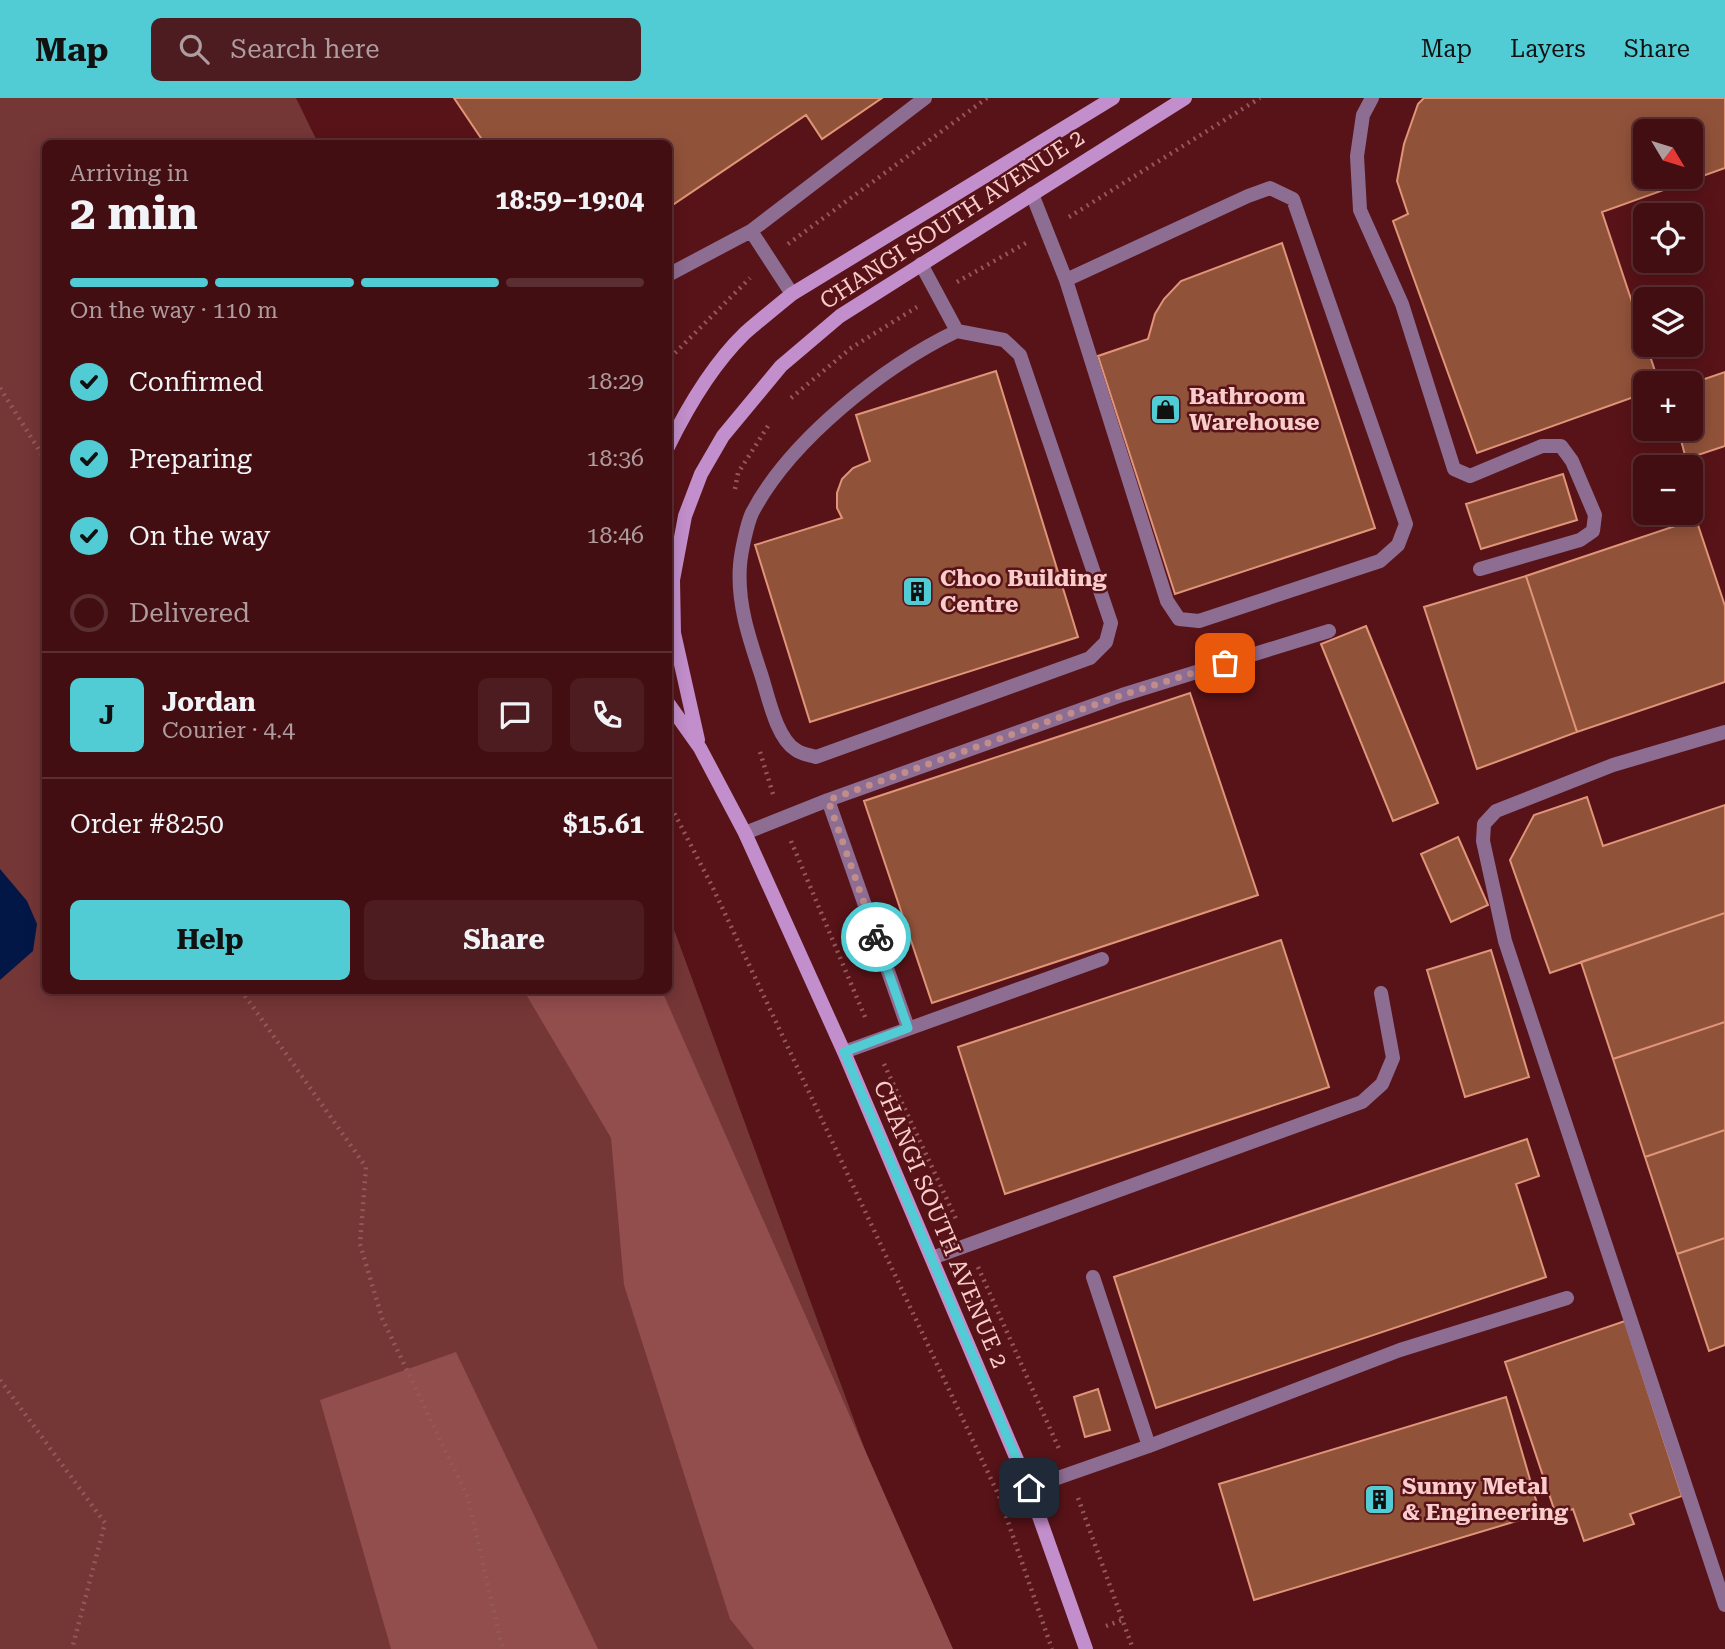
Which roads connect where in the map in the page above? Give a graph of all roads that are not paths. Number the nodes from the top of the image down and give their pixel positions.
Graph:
1 (925, 98) edge
2 (1113, 98) edge
3 (1371, 98) edge
4 (1176, 100) edge
5 (1032, 194) junction
6 (751, 231) junction
7 (921, 264) junction
8 (672, 273) edge
9 (1066, 280) junction
10 (792, 294) junction
11 (957, 331) junction
12 (672, 439) edge
13 (1480, 569) dead end
14 (1329, 631) dead end
15 (672, 709) edge
16 (1725, 732) edge
17 (700, 748) junction
18 (828, 800) junction
19 (745, 833) junction
20 (1102, 959) dead end
21 (1381, 993) dead end
22 (908, 1028) junction
23 (844, 1052) junction
24 (932, 1258) junction
25 (1093, 1277) dead end
26 (1567, 1298) dead end
27 (1149, 1446) junction
28 (1029, 1488) junction
29 (1725, 1605) edge
30 (1086, 1649) edge

1 - 6 lane
2 - 10 street, CHANGI SOUTH AVENUE 2
3 - 13 lane
4 - 5 street, CHANGI SOUTH AVENUE 2
5 - 7 street, CHANGI SOUTH AVENUE 2
5 - 9 lane
6 - 8 lane
6 - 10 lane
7 - 11 lane
7 - 17 street, CHANGI SOUTH AVENUE 2
9 - 9 lane
10 - 12 street, CHANGI SOUTH AVENUE 2
11 - 11 lane
14 - 18 lane
15 - 17 street, CHANGI SOUTH AVENUE 2
16 - 29 lane
17 - 19 street, CHANGI SOUTH AVENUE 2
18 - 19 lane
18 - 22 lane
19 - 23 street, CHANGI SOUTH AVENUE 2
20 - 22 lane
21 - 24 lane
22 - 23 lane
23 - 24 street, CHANGI SOUTH AVENUE 2
24 - 28 street, CHANGI SOUTH AVENUE 2
25 - 27 lane
26 - 27 lane
27 - 28 lane
28 - 30 street, CHANGI SOUTH AVENUE 2

